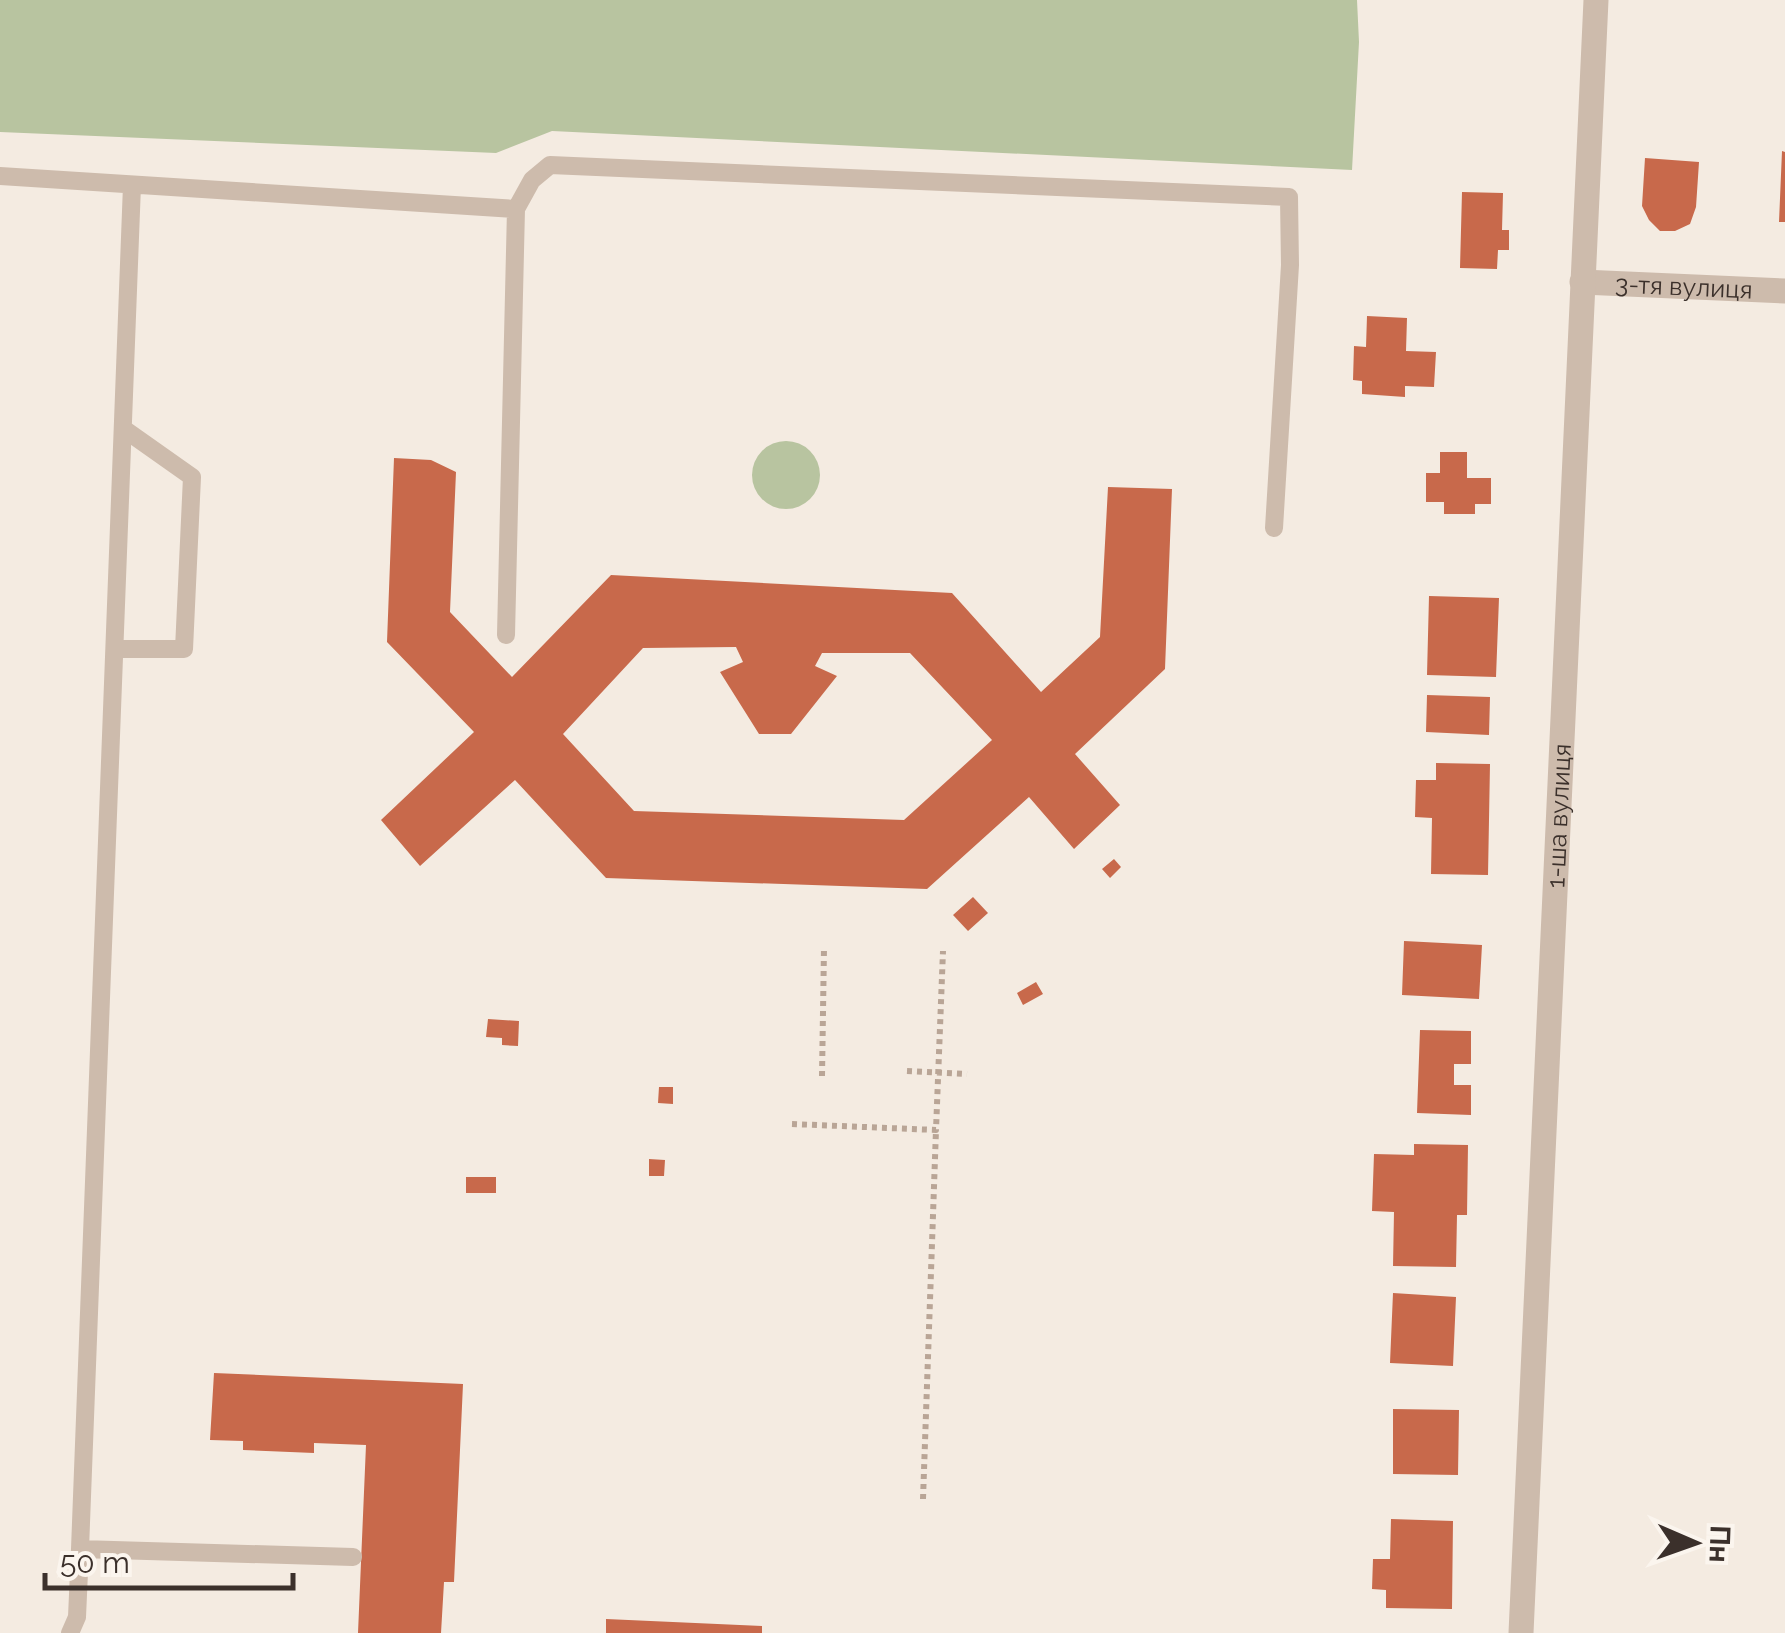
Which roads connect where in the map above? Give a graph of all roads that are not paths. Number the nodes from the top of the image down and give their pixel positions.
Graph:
1 (1596, 0) edge
2 (0, 176) edge
3 (132, 185) junction
4 (516, 209) junction
5 (1582, 282) junction
6 (1785, 291) edge
7 (124, 428) junction
8 (1274, 528) dead end
9 (506, 635) dead end
10 (115, 649) junction
11 (80, 1548) junction
12 (353, 1558) dead end
13 (70, 1633) edge
14 (1520, 1633) edge

1 - 5 street, 1-ша вулиця
2 - 3 lane
3 - 4 lane
3 - 7 lane
4 - 8 lane
4 - 9 lane
5 - 6 street, 3-тя вулиця
5 - 14 street, 1-ша вулиця
7 - 10 lane
7 - 10 lane
10 - 11 lane
11 - 12 lane
11 - 13 lane

